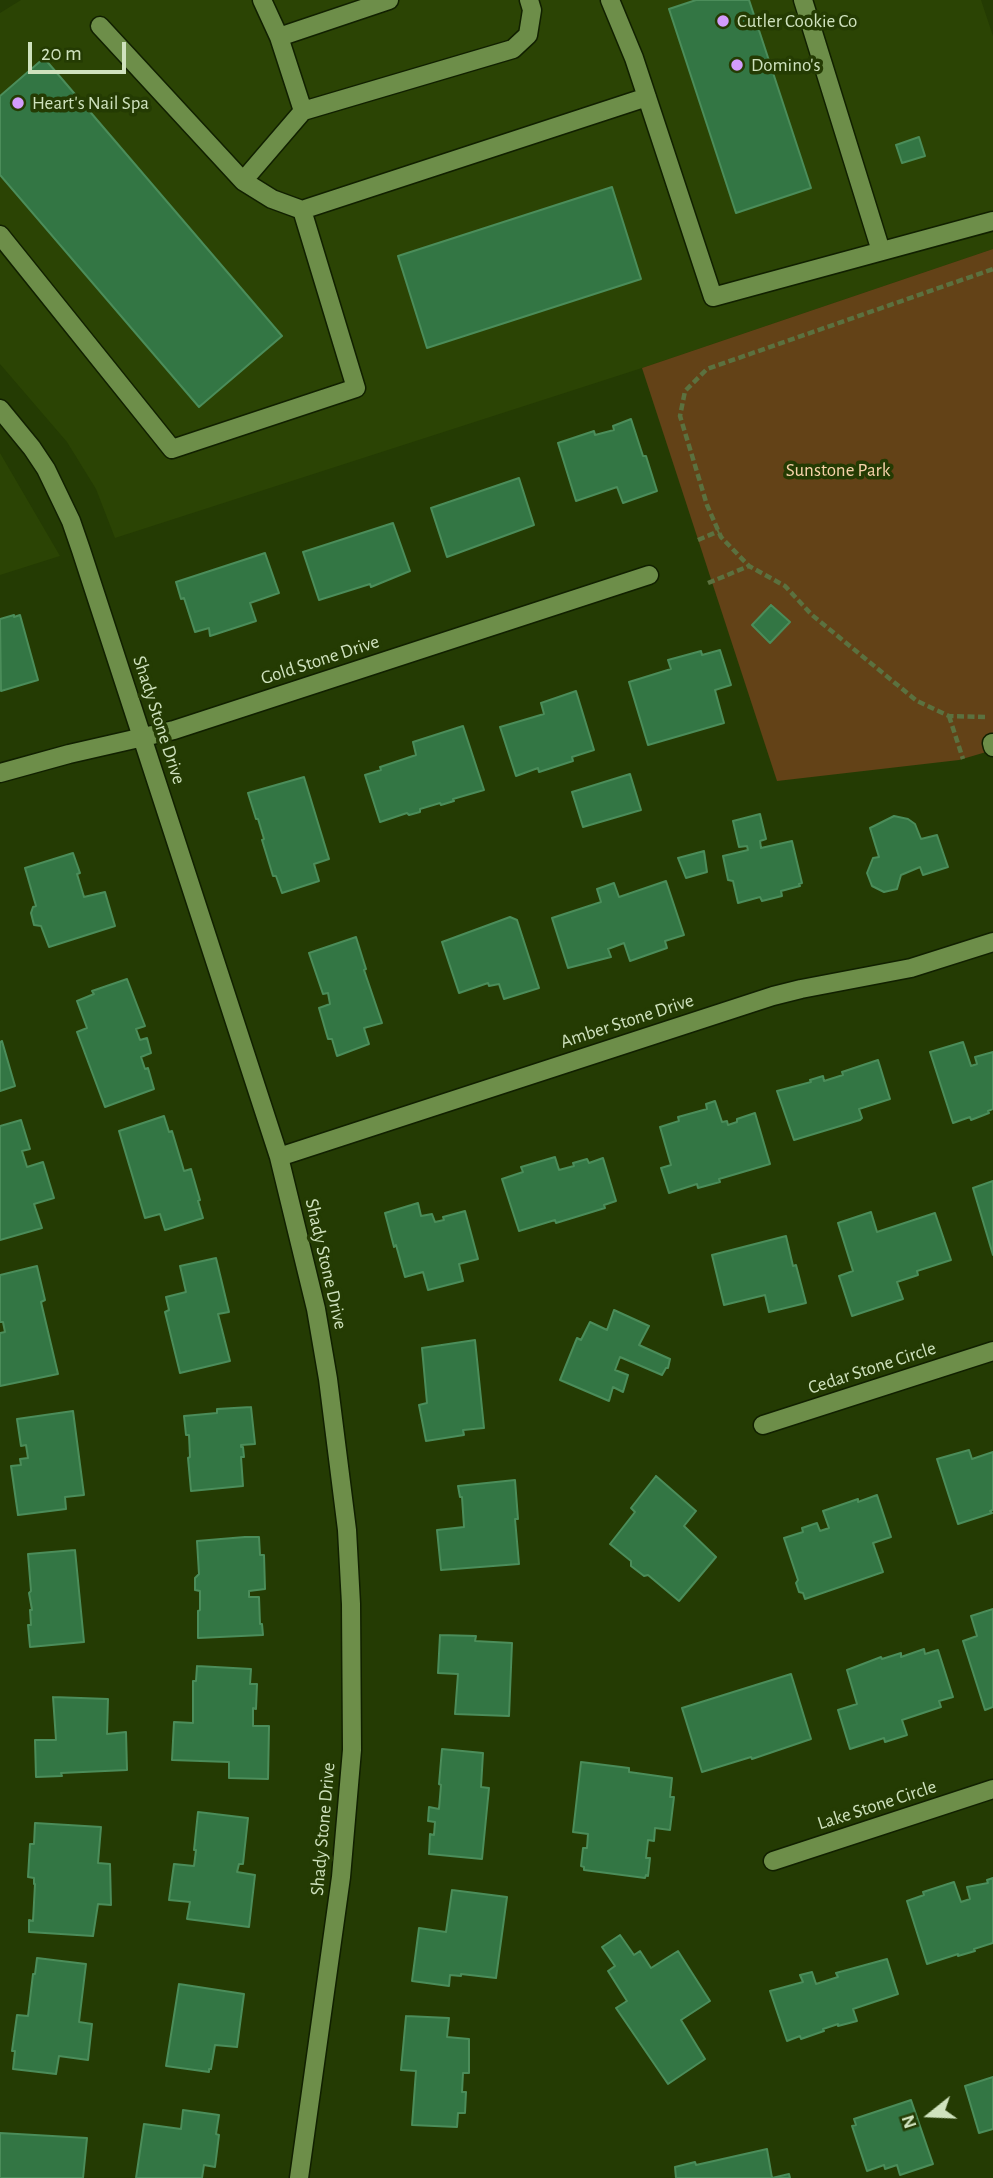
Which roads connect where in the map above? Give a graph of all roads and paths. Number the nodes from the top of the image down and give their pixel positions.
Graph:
1 (261, 0) edge
2 (389, 0) edge
3 (529, 0) edge
4 (610, 0) edge
5 (803, 0) edge
6 (100, 26) dead end
7 (279, 37) junction
8 (647, 97) junction
9 (303, 111) junction
10 (243, 181) junction
11 (302, 210) junction
12 (993, 221) edge
13 (0, 235) edge
14 (881, 251) junction
15 (7, 257) edge
16 (993, 269) edge
17 (0, 409) edge
18 (719, 531) junction
19 (698, 540) dead end
20 (749, 566) junction
21 (649, 575) dead end
22 (708, 583) dead end
23 (949, 716) junction
24 (993, 718) edge
25 (143, 736) junction
26 (963, 759) dead end
27 (0, 773) edge
28 (993, 942) edge
29 (279, 1157) junction
30 (993, 1350) edge
31 (764, 1425) dead end
32 (993, 1789) edge
33 (774, 1861) dead end
34 (299, 2178) edge

1 - 7 street
2 - 7 street
3 - 9 street
4 - 8 street
5 - 14 street
6 - 10 street
7 - 9 street
8 - 11 street
8 - 14 street
9 - 10 street
10 - 11 street
11 - 15 street
12 - 14 street
13 - 15 street
16 - 18 path
17 - 25 street, Shady Stone Drive
18 - 19 path
18 - 20 path
20 - 22 path
20 - 23 path
21 - 25 street, Gold Stone Drive
23 - 24 path
23 - 26 path
25 - 27 street, Gold Stone Drive
25 - 29 street, Shady Stone Drive
28 - 29 street, Amber Stone Drive
29 - 34 street, Shady Stone Drive
30 - 31 street, Cedar Stone Circle
32 - 33 street, Lake Stone Circle

